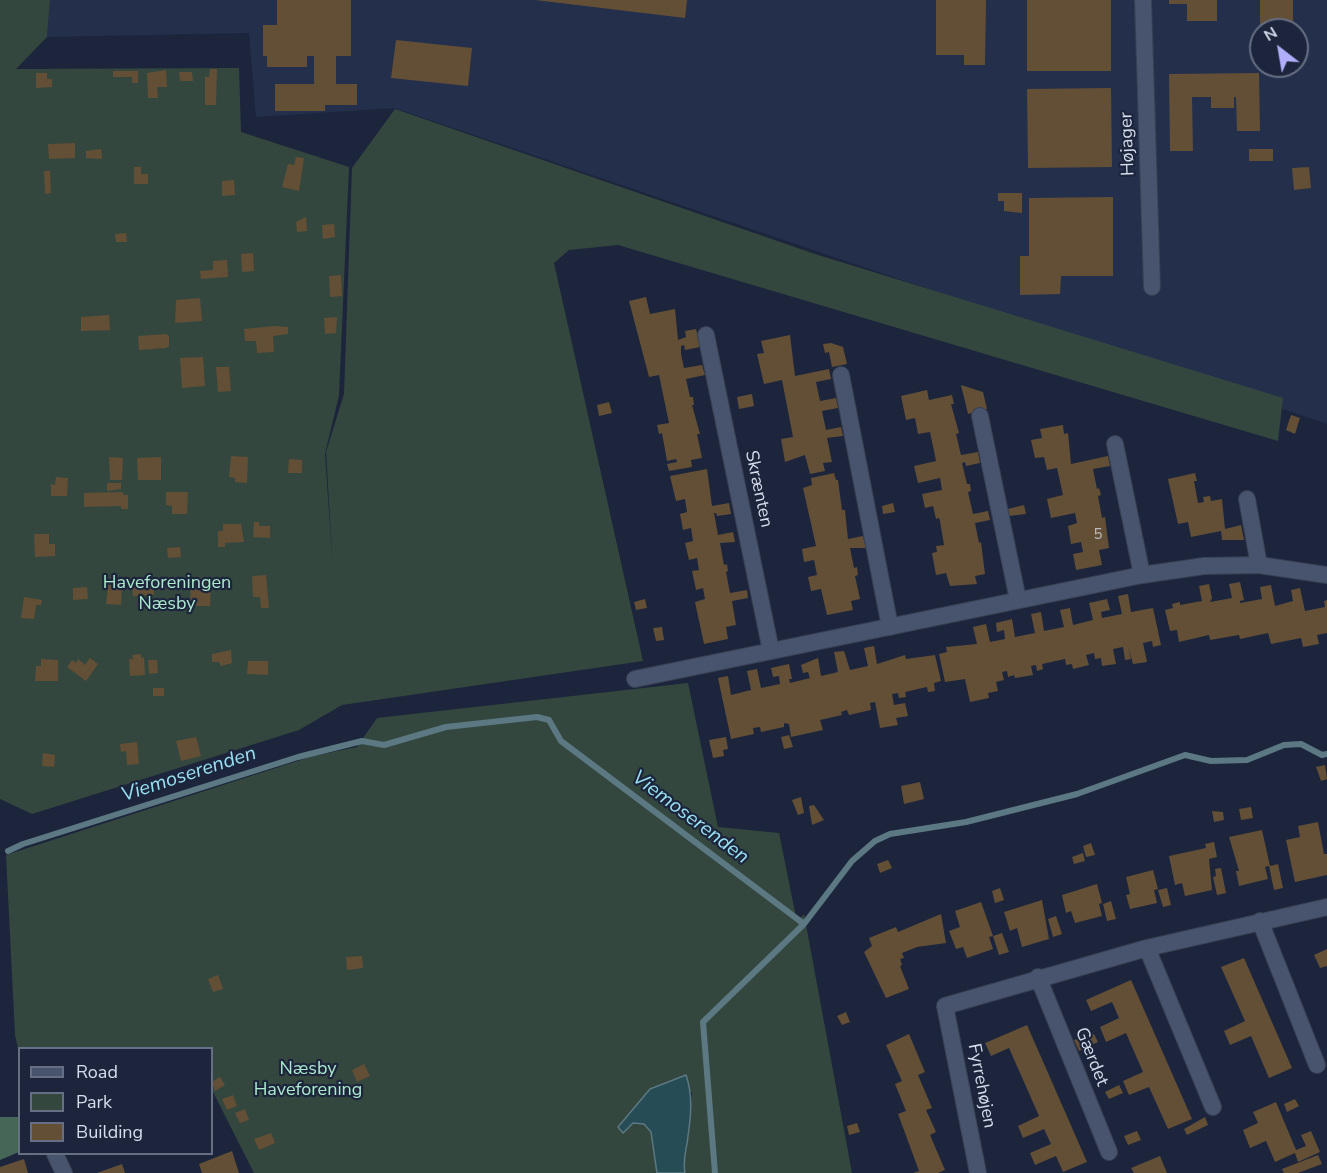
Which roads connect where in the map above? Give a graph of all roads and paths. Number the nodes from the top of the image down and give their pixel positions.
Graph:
1 (1143, 0) edge
2 (1152, 287) dead end
3 (706, 335) dead end
4 (841, 375) dead end
5 (980, 417) dead end
6 (1115, 444) dead end
7 (1247, 499) dead end
8 (1259, 565) junction
9 (1142, 575) junction
10 (1327, 575) edge
11 (1018, 600) junction
12 (890, 627) junction
13 (771, 651) junction
14 (635, 679) dead end
15 (1327, 907) edge
16 (1260, 921) junction
17 (1147, 948) junction
18 (1038, 977) junction
19 (1317, 1065) dead end
20 (1213, 1107) dead end
21 (1109, 1152) dead end
22 (55, 1155) edge
23 (64, 1173) edge
24 (978, 1173) edge

1 - 2 street, Højager
3 - 13 street, Skrænten
4 - 12 street
5 - 11 street
6 - 9 street
7 - 8 street
8 - 9 street
8 - 10 street
9 - 11 street
11 - 12 street
12 - 13 street
13 - 14 street
15 - 16 street
16 - 17 street
16 - 19 street
17 - 18 street
17 - 20 street
18 - 21 street, Gærdet
18 - 24 street, Fyrrehøjen
22 - 23 street

